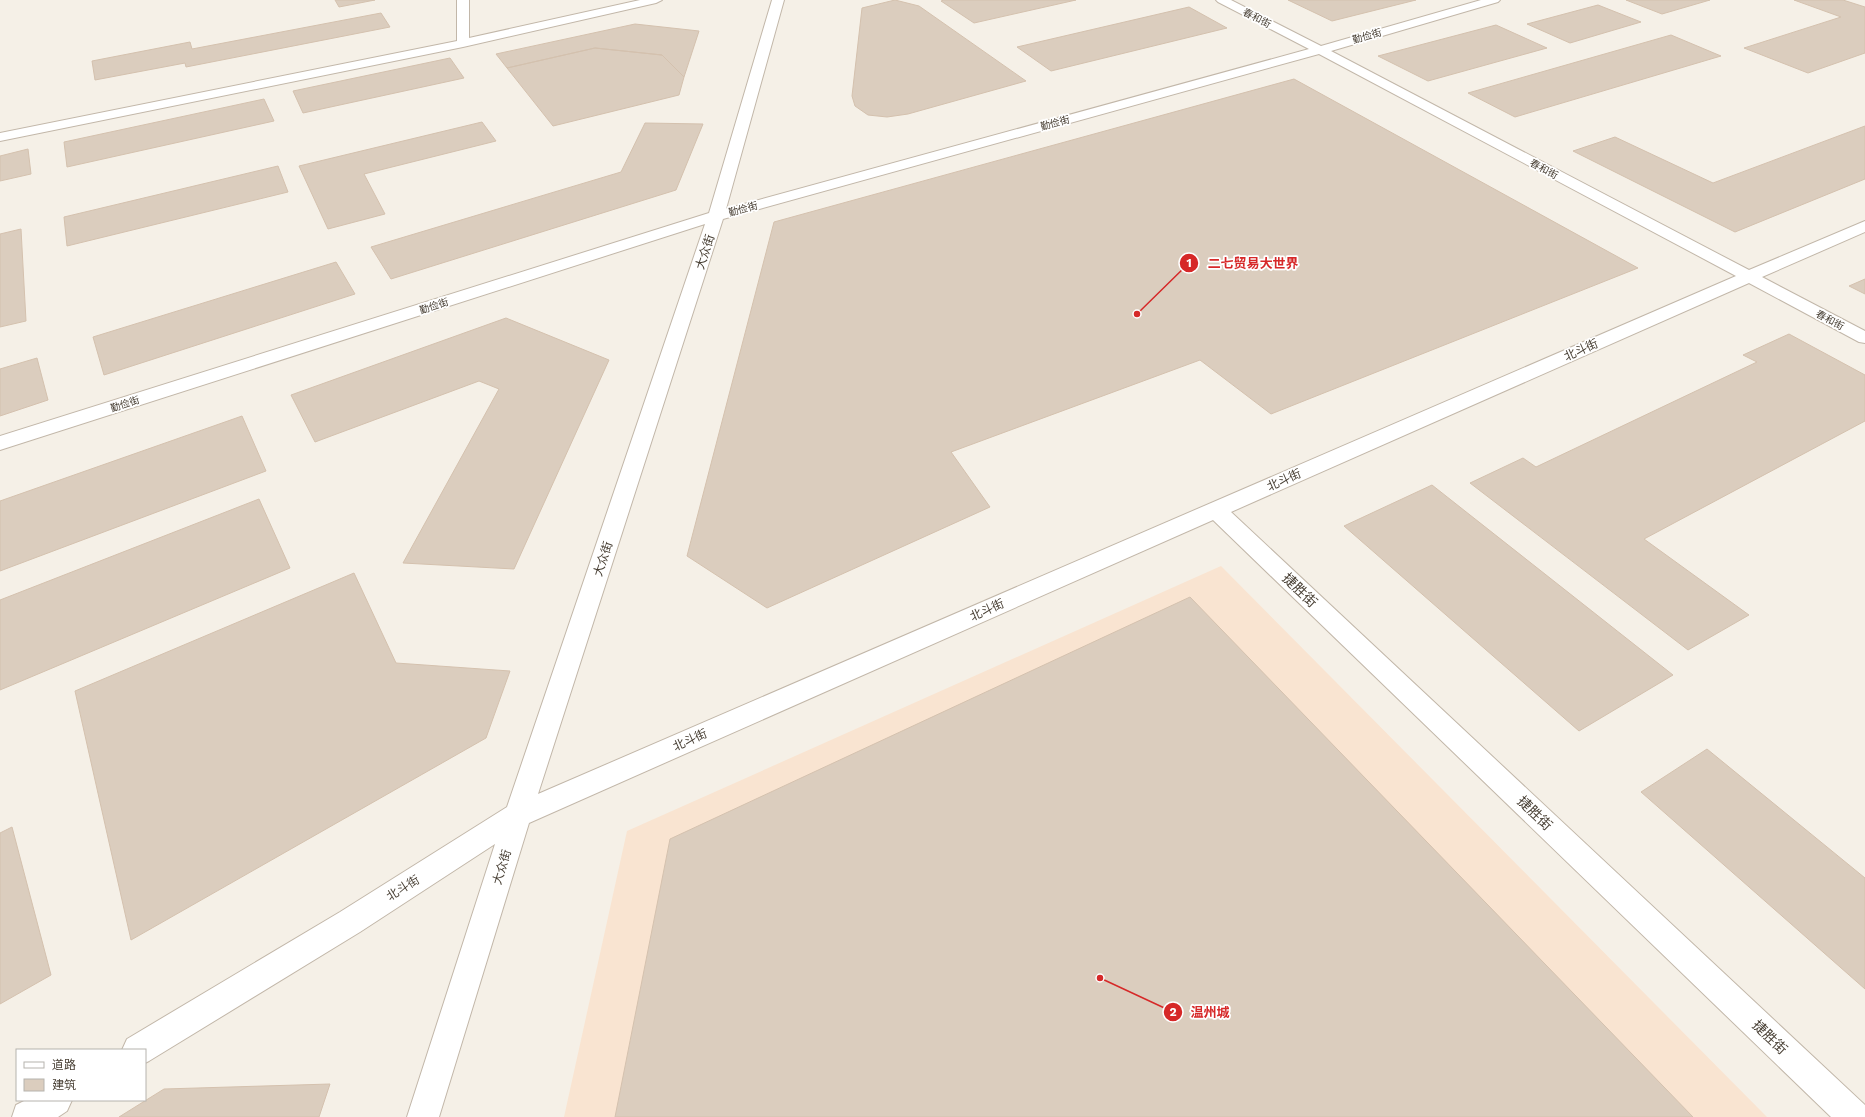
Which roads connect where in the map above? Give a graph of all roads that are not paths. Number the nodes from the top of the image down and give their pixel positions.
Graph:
1 (464, 0) edge
2 (656, 0) edge
3 (778, 0) edge
4 (1222, 0) edge
5 (1494, 0) edge
6 (463, 43) junction
7 (1320, 50) junction
8 (0, 137) edge
9 (716, 216) junction
10 (1865, 226) edge
11 (1748, 277) junction
12 (1865, 338) edge
13 (0, 443) edge
14 (1216, 510) junction
15 (518, 815) junction
16 (140, 1049) edge
17 (54, 1101) edge
18 (28, 1117) edge
19 (423, 1117) edge
20 (1854, 1117) edge

1 - 6 street
2 - 6 street
3 - 9 street, 大众街
4 - 7 street, 春和街
5 - 7 street, 勤俭街
6 - 8 street
7 - 9 street, 勤俭街
7 - 11 street, 春和街
9 - 13 street, 勤俭街
9 - 15 street, 大众街
10 - 11 street, 北斗街
11 - 12 street, 春和街
11 - 14 street, 北斗街
14 - 15 street, 北斗街
14 - 20 street, 捷胜街
15 - 16 street, 北斗街
15 - 19 street, 大众街
17 - 18 street

